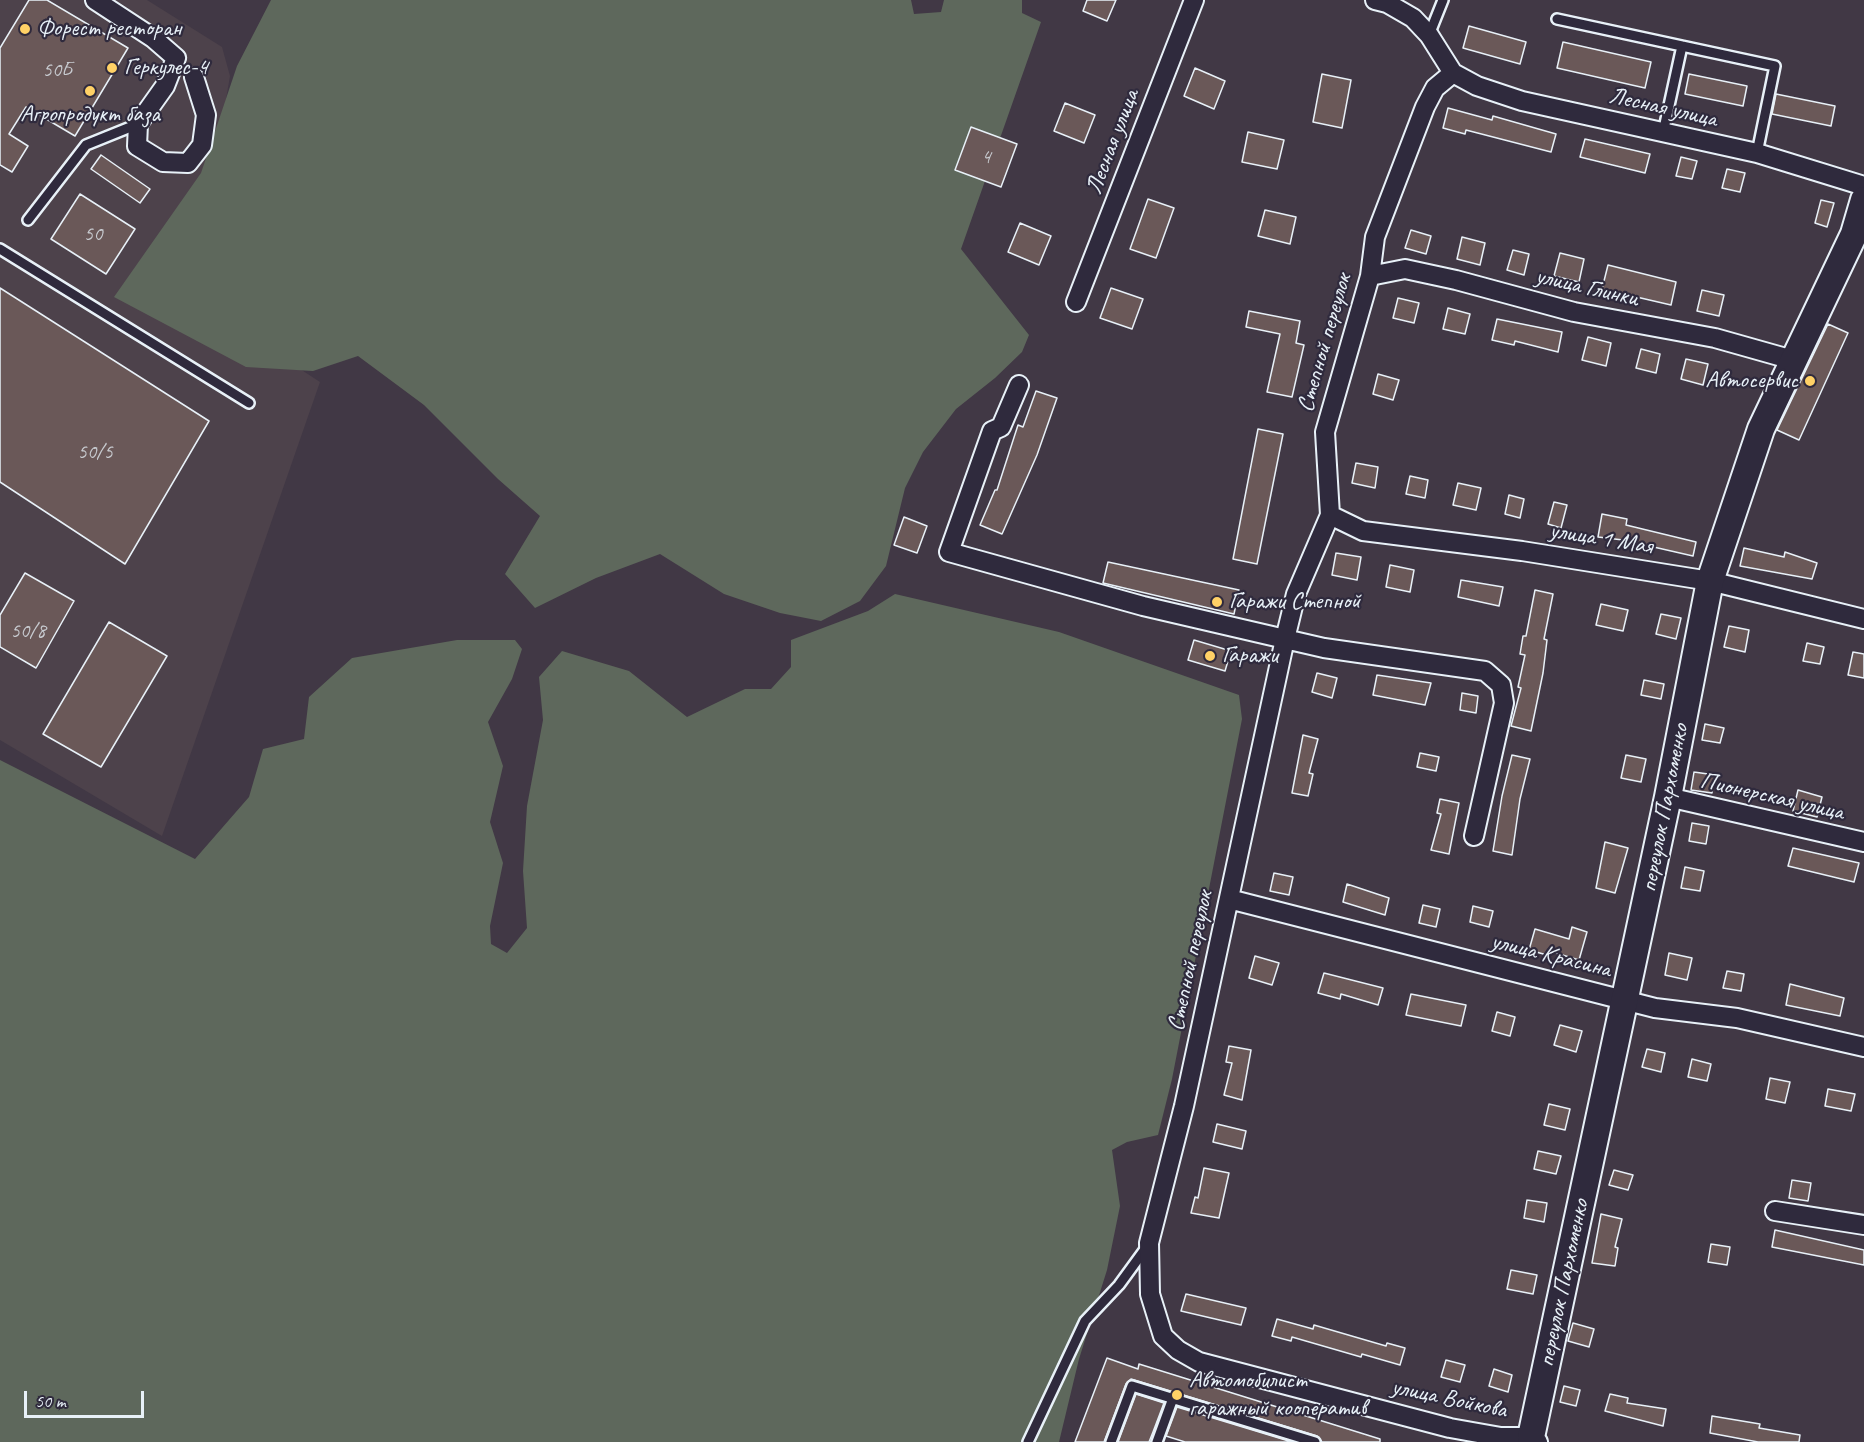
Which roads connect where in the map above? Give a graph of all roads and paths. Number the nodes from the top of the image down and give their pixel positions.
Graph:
1 (94, 0) edge
2 (1194, 0) edge
3 (1376, 0) edge
4 (1443, 0) edge
5 (1557, 19) dead end
6 (1429, 35) junction
7 (1683, 46) junction
8 (1453, 73) junction
9 (194, 77) dead end
10 (138, 124) junction
11 (1663, 133) junction
12 (1757, 153) junction
13 (1864, 186) edge
14 (1864, 200) edge
15 (28, 220) dead end
16 (0, 249) edge
17 (1370, 276) junction
18 (1076, 302) dead end
19 (1793, 360) junction
20 (1019, 385) dead end
21 (249, 404) dead end
22 (1330, 515) junction
23 (1710, 581) junction
24 (1864, 619) edge
25 (1285, 639) junction
26 (1668, 797) junction
27 (1474, 836) dead end
28 (1864, 842) edge
29 (1229, 898) junction
30 (1626, 1000) junction
31 (1864, 1047) edge
32 (1775, 1211) dead end
33 (1864, 1225) edge
34 (1149, 1243) junction
35 (1150, 1294) joint
36 (1173, 1398) junction
37 (1533, 1440) edge
38 (1160, 1441) edge
39 (1028, 1442) edge
40 (1111, 1442) edge
41 (1315, 1442) edge

1 - 10 street
2 - 18 street, Лесная улица
3 - 6 street
4 - 6 lane
5 - 7 lane
6 - 8 street
7 - 11 lane
7 - 12 lane
8 - 11 street, Лесная улица
8 - 17 street, Степной переулок
9 - 10 street
10 - 15 lane
11 - 12 street, Лесная улица
12 - 13 street, Лесная улица
14 - 19 street, переулок Пархоменко
16 - 21 lane
17 - 19 street, улица Глинки
17 - 22 street, Степной переулок
19 - 23 street, переулок Пархоменко
20 - 25 street
22 - 23 street, улица 1 Мая
22 - 25 street, Степной переулок
23 - 24 street, улица 1 Мая
23 - 26 street, переулок Пархоменко
25 - 27 street
25 - 29 street, Степной переулок
26 - 28 street, Пионерская улица
26 - 30 street, переулок Пархоменко
29 - 30 street, улица Красина
29 - 34 street, Степной переулок
30 - 31 street, улица Красина
30 - 37 street, переулок Пархоменко
32 - 33 street
34 - 35 street, Степной переулок
34 - 39 lane
35 - 37 street, улица Войкова
36 - 38 lane
36 - 40 lane
36 - 41 lane

